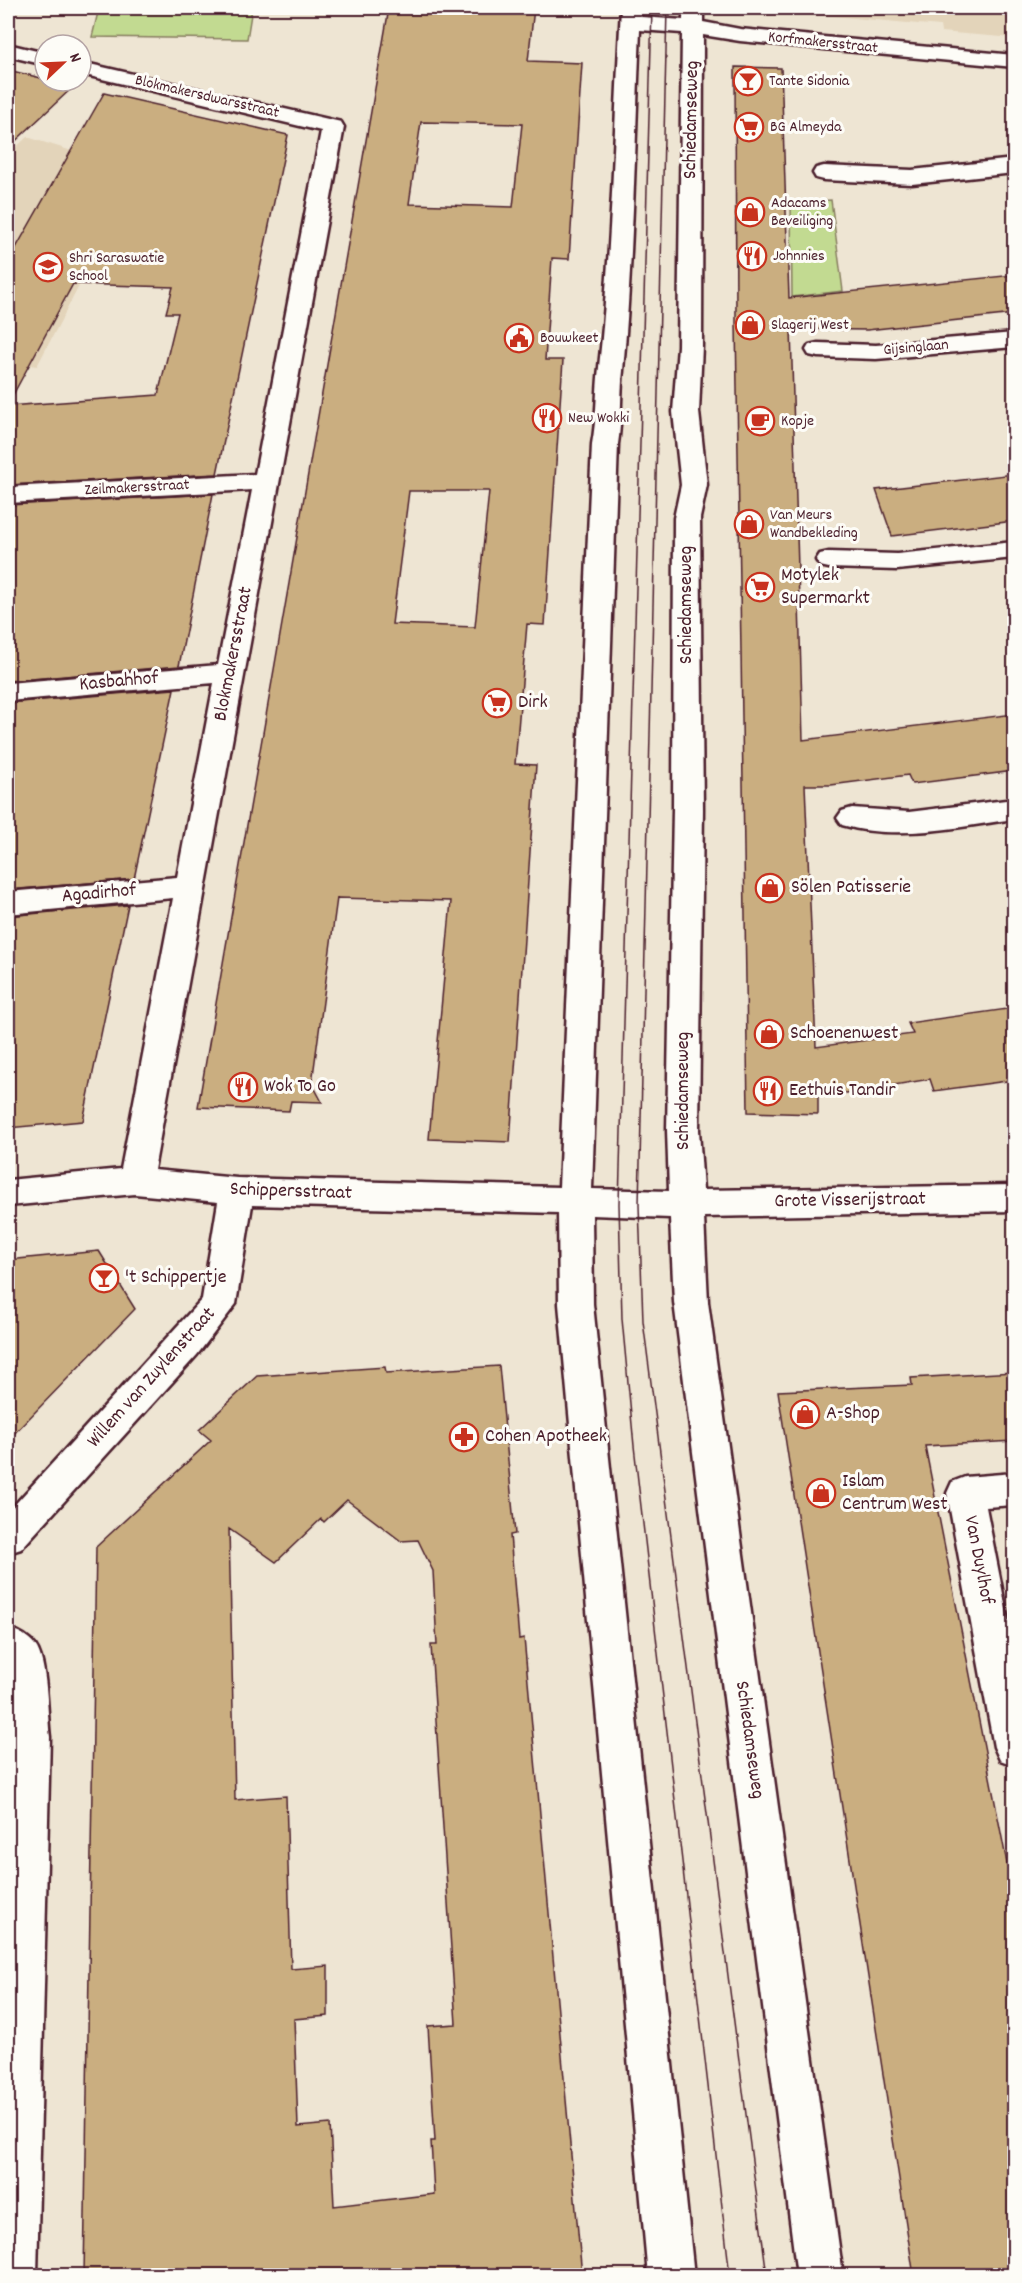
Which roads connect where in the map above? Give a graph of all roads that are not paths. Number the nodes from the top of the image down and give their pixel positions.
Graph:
1 (631, 15) edge
2 (693, 17) edge
3 (8, 50) edge
4 (33, 56) edge
5 (1014, 61) edge
6 (93, 71) edge
7 (333, 128) joint
8 (1014, 166) edge
9 (824, 173) dead end
10 (1014, 340) edge
11 (818, 350) dead end
12 (266, 481) junction
13 (8, 495) edge
14 (1014, 550) edge
15 (829, 560) dead end
16 (230, 673) junction
17 (8, 692) edge
18 (1014, 809) edge
19 (852, 818) dead end
20 (190, 886) junction
21 (8, 903) edge
22 (135, 1181) junction
23 (237, 1191) junction
24 (8, 1193) edge
25 (1014, 1198) edge
26 (575, 1201) junction
27 (686, 1203) junction
28 (1014, 1489) edge
29 (8, 1537) edge
30 (8, 1645) edge
31 (1014, 1747) edge
32 (14, 2276) edge
33 (671, 2276) edge
34 (820, 2276) edge

1 - 2 street, Korfmakersstraat
1 - 26 street
2 - 5 street, Korfmakersstraat
2 - 27 street, Schiedamseweg
3 - 4 street
6 - 7 street, Blokmakersdwarsstraat
7 - 12 street, Blokmakersstraat
8 - 9 street
10 - 11 street, Gijsinglaan
12 - 13 street, Zeilmakersstraat
12 - 16 street, Blokmakersstraat
14 - 15 street
16 - 17 street, Kasbahhof
16 - 20 street, Blokmakersstraat
18 - 19 street
20 - 21 street, Agadirhof
20 - 22 street, Blokmakersstraat
22 - 23 street, Schippersstraat
22 - 24 street, Schippersstraat
23 - 26 street, Schippersstraat
23 - 29 street, Willem van Zuylenstraat
25 - 27 street, Grote Visserijstraat
26 - 27 street
26 - 33 street
27 - 34 street, Schiedamseweg
28 - 31 street, Van Duylhof
30 - 32 street

